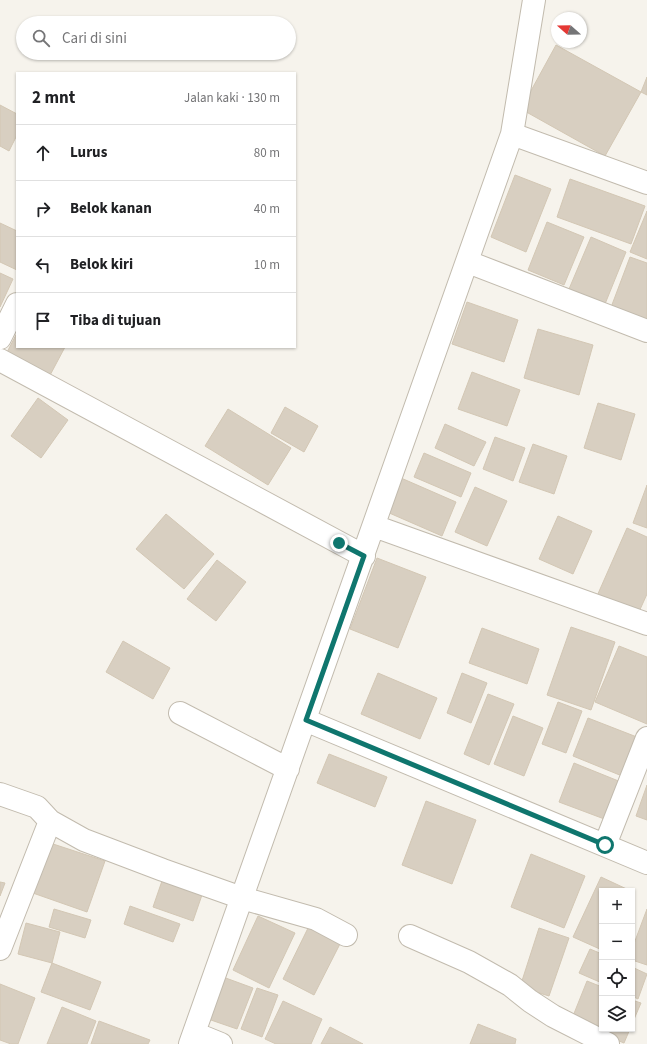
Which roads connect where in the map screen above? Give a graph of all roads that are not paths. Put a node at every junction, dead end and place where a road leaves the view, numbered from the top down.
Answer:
1 (534, 0) edge
2 (512, 134) junction
3 (647, 183) edge
4 (468, 262) junction
5 (16, 306) edge
6 (647, 331) edge
7 (0, 338) edge
8 (0, 360) edge
9 (374, 526) junction
10 (364, 556) junction
11 (647, 624) edge
12 (180, 713) dead end
13 (306, 720) junction
14 (647, 738) edge
15 (288, 768) junction
16 (0, 794) edge
17 (50, 821) junction
18 (605, 845) junction
19 (647, 863) edge
20 (242, 898) junction
21 (346, 935) dead end
22 (410, 936) dead end
23 (0, 949) edge
24 (192, 1038) edge
25 (221, 1044) edge
26 (608, 1044) edge

1 - 2 street
2 - 3 street
2 - 4 street
4 - 6 street
4 - 9 street
5 - 7 street
8 - 10 street
9 - 10 street
9 - 11 street
10 - 13 street
12 - 15 street
13 - 15 street
13 - 18 street
14 - 18 street
15 - 20 street
16 - 17 street
17 - 20 street
17 - 23 street
18 - 19 street
20 - 21 street
20 - 24 street
22 - 26 street
24 - 25 street

